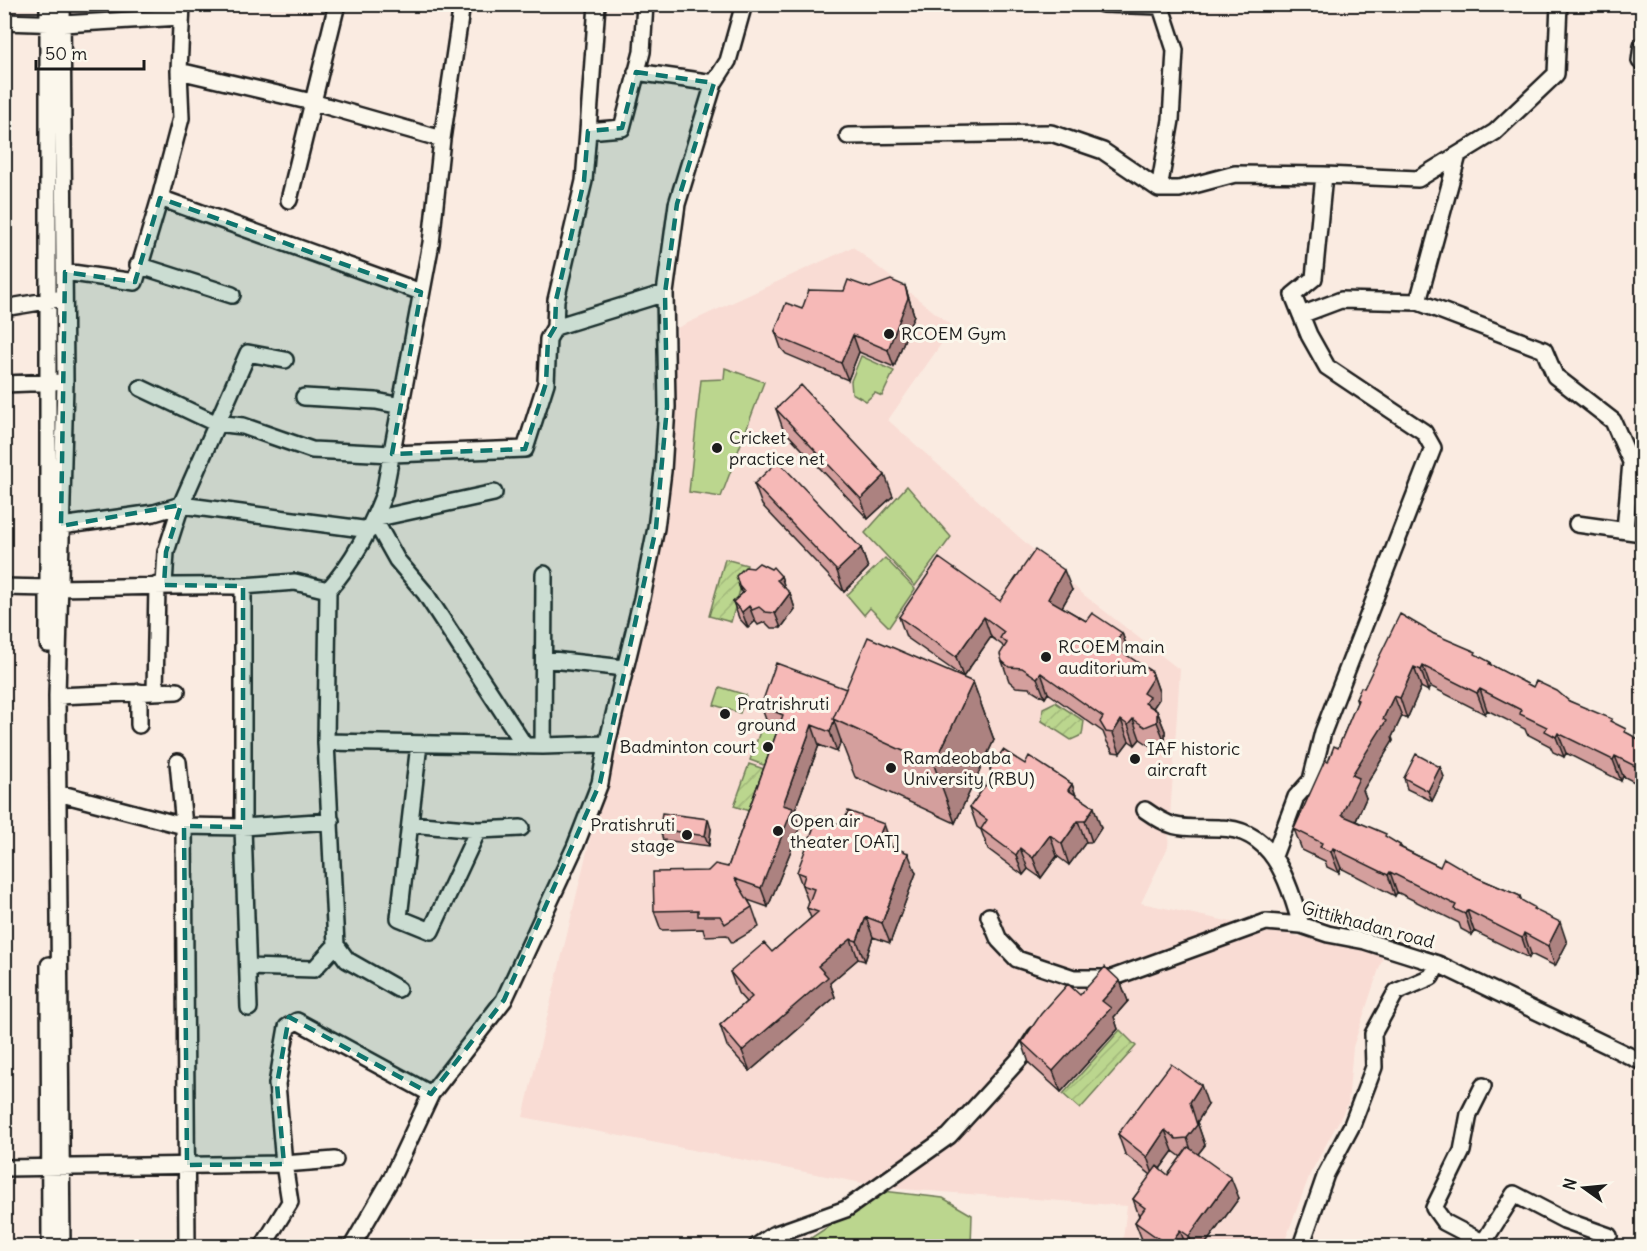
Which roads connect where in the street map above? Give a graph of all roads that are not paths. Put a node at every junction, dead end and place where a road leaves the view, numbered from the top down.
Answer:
1 (48, 4) edge
2 (62, 4) edge
3 (337, 4) edge
4 (462, 4) edge
5 (597, 4) edge
6 (645, 4) edge
7 (744, 4) edge
8 (1102, 4) edge
9 (1559, 4) edge
10 (1160, 5) edge
11 (182, 11) edge
12 (4, 22) edge
13 (55, 24) junction
14 (1642, 46) edge
15 (1640, 62) dead end
16 (179, 71) junction
17 (636, 72) junction
18 (714, 83) junction
19 (312, 102) junction
20 (588, 131) junction
21 (848, 136) dead end
22 (442, 139) junction
23 (1458, 155) junction
24 (1324, 175) junction
25 (1159, 189) junction
26 (160, 198) junction
27 (289, 201) dead end
28 (138, 265) junction
29 (64, 272) junction
30 (422, 292) junction
31 (665, 293) junction
32 (232, 294) dead end
33 (65, 298) junction
34 (49, 300) junction
35 (1418, 302) junction
36 (4, 308) edge
37 (1301, 315) junction
38 (555, 327) junction
39 (285, 360) dead end
40 (48, 382) junction
41 (65, 382) junction
42 (4, 384) edge
43 (141, 388) dead end
44 (304, 397) dead end
45 (401, 406) junction
46 (229, 424) junction
47 (392, 454) junction
48 (494, 493) dead end
49 (181, 505) junction
50 (372, 524) junction
51 (1577, 524) dead end
52 (61, 526) junction
53 (1625, 530) junction
54 (1642, 533) edge
55 (544, 573) dead end
56 (160, 585) junction
57 (243, 586) junction
58 (4, 587) edge
59 (54, 589) junction
60 (328, 590) junction
61 (544, 659) junction
62 (624, 668) junction
63 (177, 691) dead end
64 (139, 692) junction
65 (155, 692) junction
66 (57, 696) junction
67 (139, 725) dead end
68 (326, 742) junction
69 (419, 744) junction
70 (607, 744) junction
71 (525, 746) junction
72 (543, 746) junction
73 (178, 762) dead end
74 (58, 793) junction
75 (1145, 810) dead end
76 (331, 821) junction
77 (410, 824) junction
78 (184, 826) junction
79 (243, 826) junction
80 (520, 828) dead end
81 (478, 830) junction
82 (1274, 856) junction
83 (989, 916) dead end
84 (1301, 925) junction
85 (336, 945) junction
86 (1438, 964) junction
87 (248, 968) junction
88 (398, 989) dead end
89 (249, 1008) dead end
90 (1042, 1026) edge
91 (1642, 1062) edge
92 (1483, 1086) dead end
93 (431, 1094) junction
94 (335, 1160) dead end
95 (284, 1164) junction
96 (188, 1165) junction
97 (55, 1167) junction
98 (4, 1168) edge
99 (1609, 1236) dead end
100 (1486, 1245) edge
101 (50, 1246) edge
102 (62, 1246) edge
103 (187, 1246) edge
104 (262, 1246) edge
105 (352, 1246) edge
106 (757, 1246) edge
107 (1301, 1246) edge

1 - 13 street
2 - 13 street
3 - 19 street
4 - 22 street
5 - 20 street
6 - 17 street
7 - 18 street
8 - 10 street
9 - 23 street
10 - 25 street
11 - 13 street
11 - 16 street
12 - 13 street
13 - 29 street
13 - 34 street
14 - 15 street
16 - 19 street
16 - 26 street
17 - 18 street
17 - 20 street
18 - 31 street
19 - 22 street
19 - 27 street
20 - 38 street
21 - 25 street
22 - 30 street
23 - 24 street
23 - 35 street
24 - 25 street
24 - 37 street
26 - 28 street
26 - 30 street
28 - 29 street
28 - 32 street
29 - 33 street
30 - 45 street
31 - 38 street
31 - 62 street
33 - 34 street
33 - 41 street
34 - 36 street
34 - 40 street
35 - 37 street
35 - 53 street
37 - 82 street
38 - 47 street
39 - 46 street
40 - 41 street
40 - 42 street
40 - 59 street
41 - 52 street
43 - 46 street
44 - 45 street
45 - 47 street
46 - 47 street
46 - 49 street
47 - 50 street
48 - 50 street
49 - 50 street
49 - 52 street
49 - 56 street
50 - 60 street
50 - 71 street
51 - 53 street
52 - 59 street
53 - 54 street
55 - 61 street
56 - 57 street
56 - 59 street
56 - 65 street
57 - 60 street
57 - 79 street
58 - 59 street
59 - 66 street
59 - 97 street
60 - 68 street
61 - 62 street
61 - 72 street
62 - 70 street
63 - 65 street
64 - 65 street
64 - 66 street
64 - 67 street
66 - 74 street
68 - 69 street
68 - 76 street
69 - 71 street
69 - 77 street
70 - 72 street
70 - 93 street
71 - 72 street
73 - 78 street
74 - 78 street
74 - 97 street
75 - 82 street
76 - 79 street
76 - 85 street
77 - 81 street
77 - 81 street
78 - 79 street
78 - 96 street
79 - 87 street
80 - 81 street
82 - 84 street
83 - 84 street, Gittikhadan road
84 - 86 street, Gittikhadan road
85 - 87 street
85 - 88 street
86 - 91 street, Gittikhadan road
86 - 107 street
87 - 89 street
90 - 106 street
92 - 100 street
93 - 95 street
93 - 105 street
94 - 95 street
95 - 96 street
95 - 104 street
96 - 97 street
96 - 103 street
97 - 98 street
97 - 101 street
97 - 102 street
99 - 100 street

